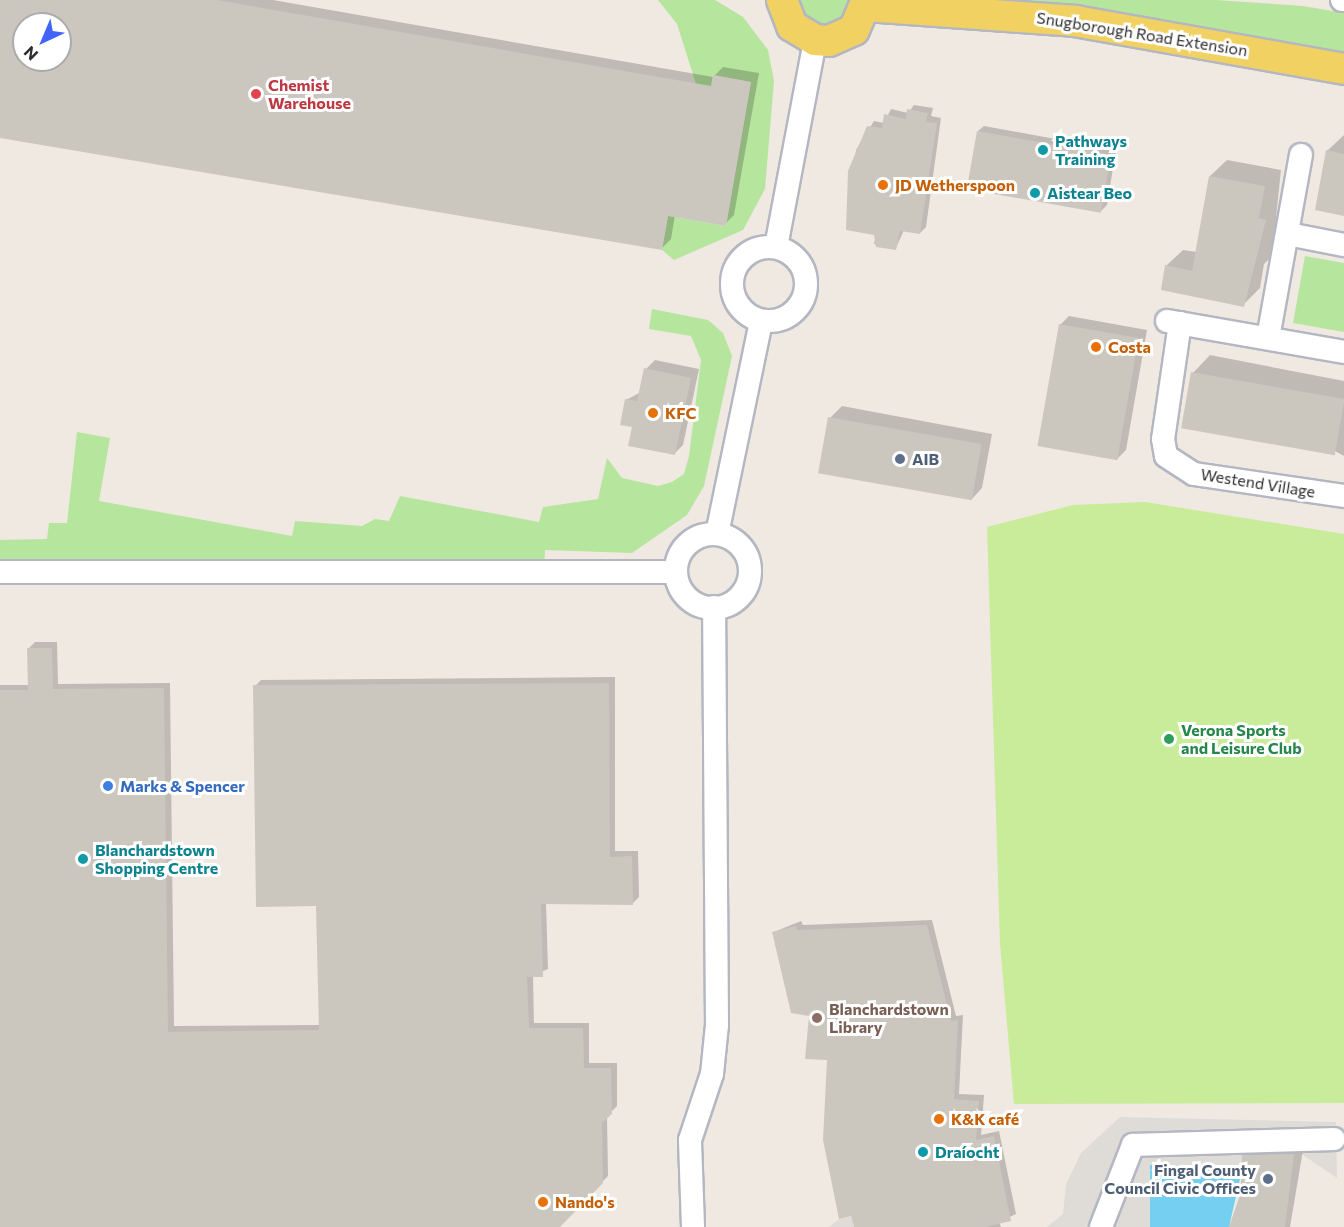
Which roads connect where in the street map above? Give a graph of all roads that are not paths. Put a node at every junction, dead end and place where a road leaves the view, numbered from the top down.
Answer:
1 (782, 0) edge
2 (867, 3) edge
3 (815, 40) junction
4 (1344, 69) edge
5 (1301, 155) dead end
6 (1288, 234) junction
7 (1344, 244) edge
8 (776, 247) junction
9 (761, 321) junction
10 (1268, 338) junction
11 (1344, 352) edge
12 (1344, 496) edge
13 (717, 534) junction
14 (0, 572) edge
15 (676, 572) junction
16 (714, 608) junction
17 (1334, 1138) dead end
18 (693, 1227) edge
19 (1101, 1227) edge

1 - 3 main road
2 - 3 main road
2 - 4 main road, Snugborough Road Extension
3 - 8 street
5 - 6 street
6 - 7 street
6 - 10 street
8 - 9 street
8 - 9 street
9 - 13 street
10 - 11 street, Westend Village
10 - 12 street, Westend Village
13 - 15 street
13 - 16 street
14 - 15 street
15 - 16 street
16 - 18 street
17 - 19 street

